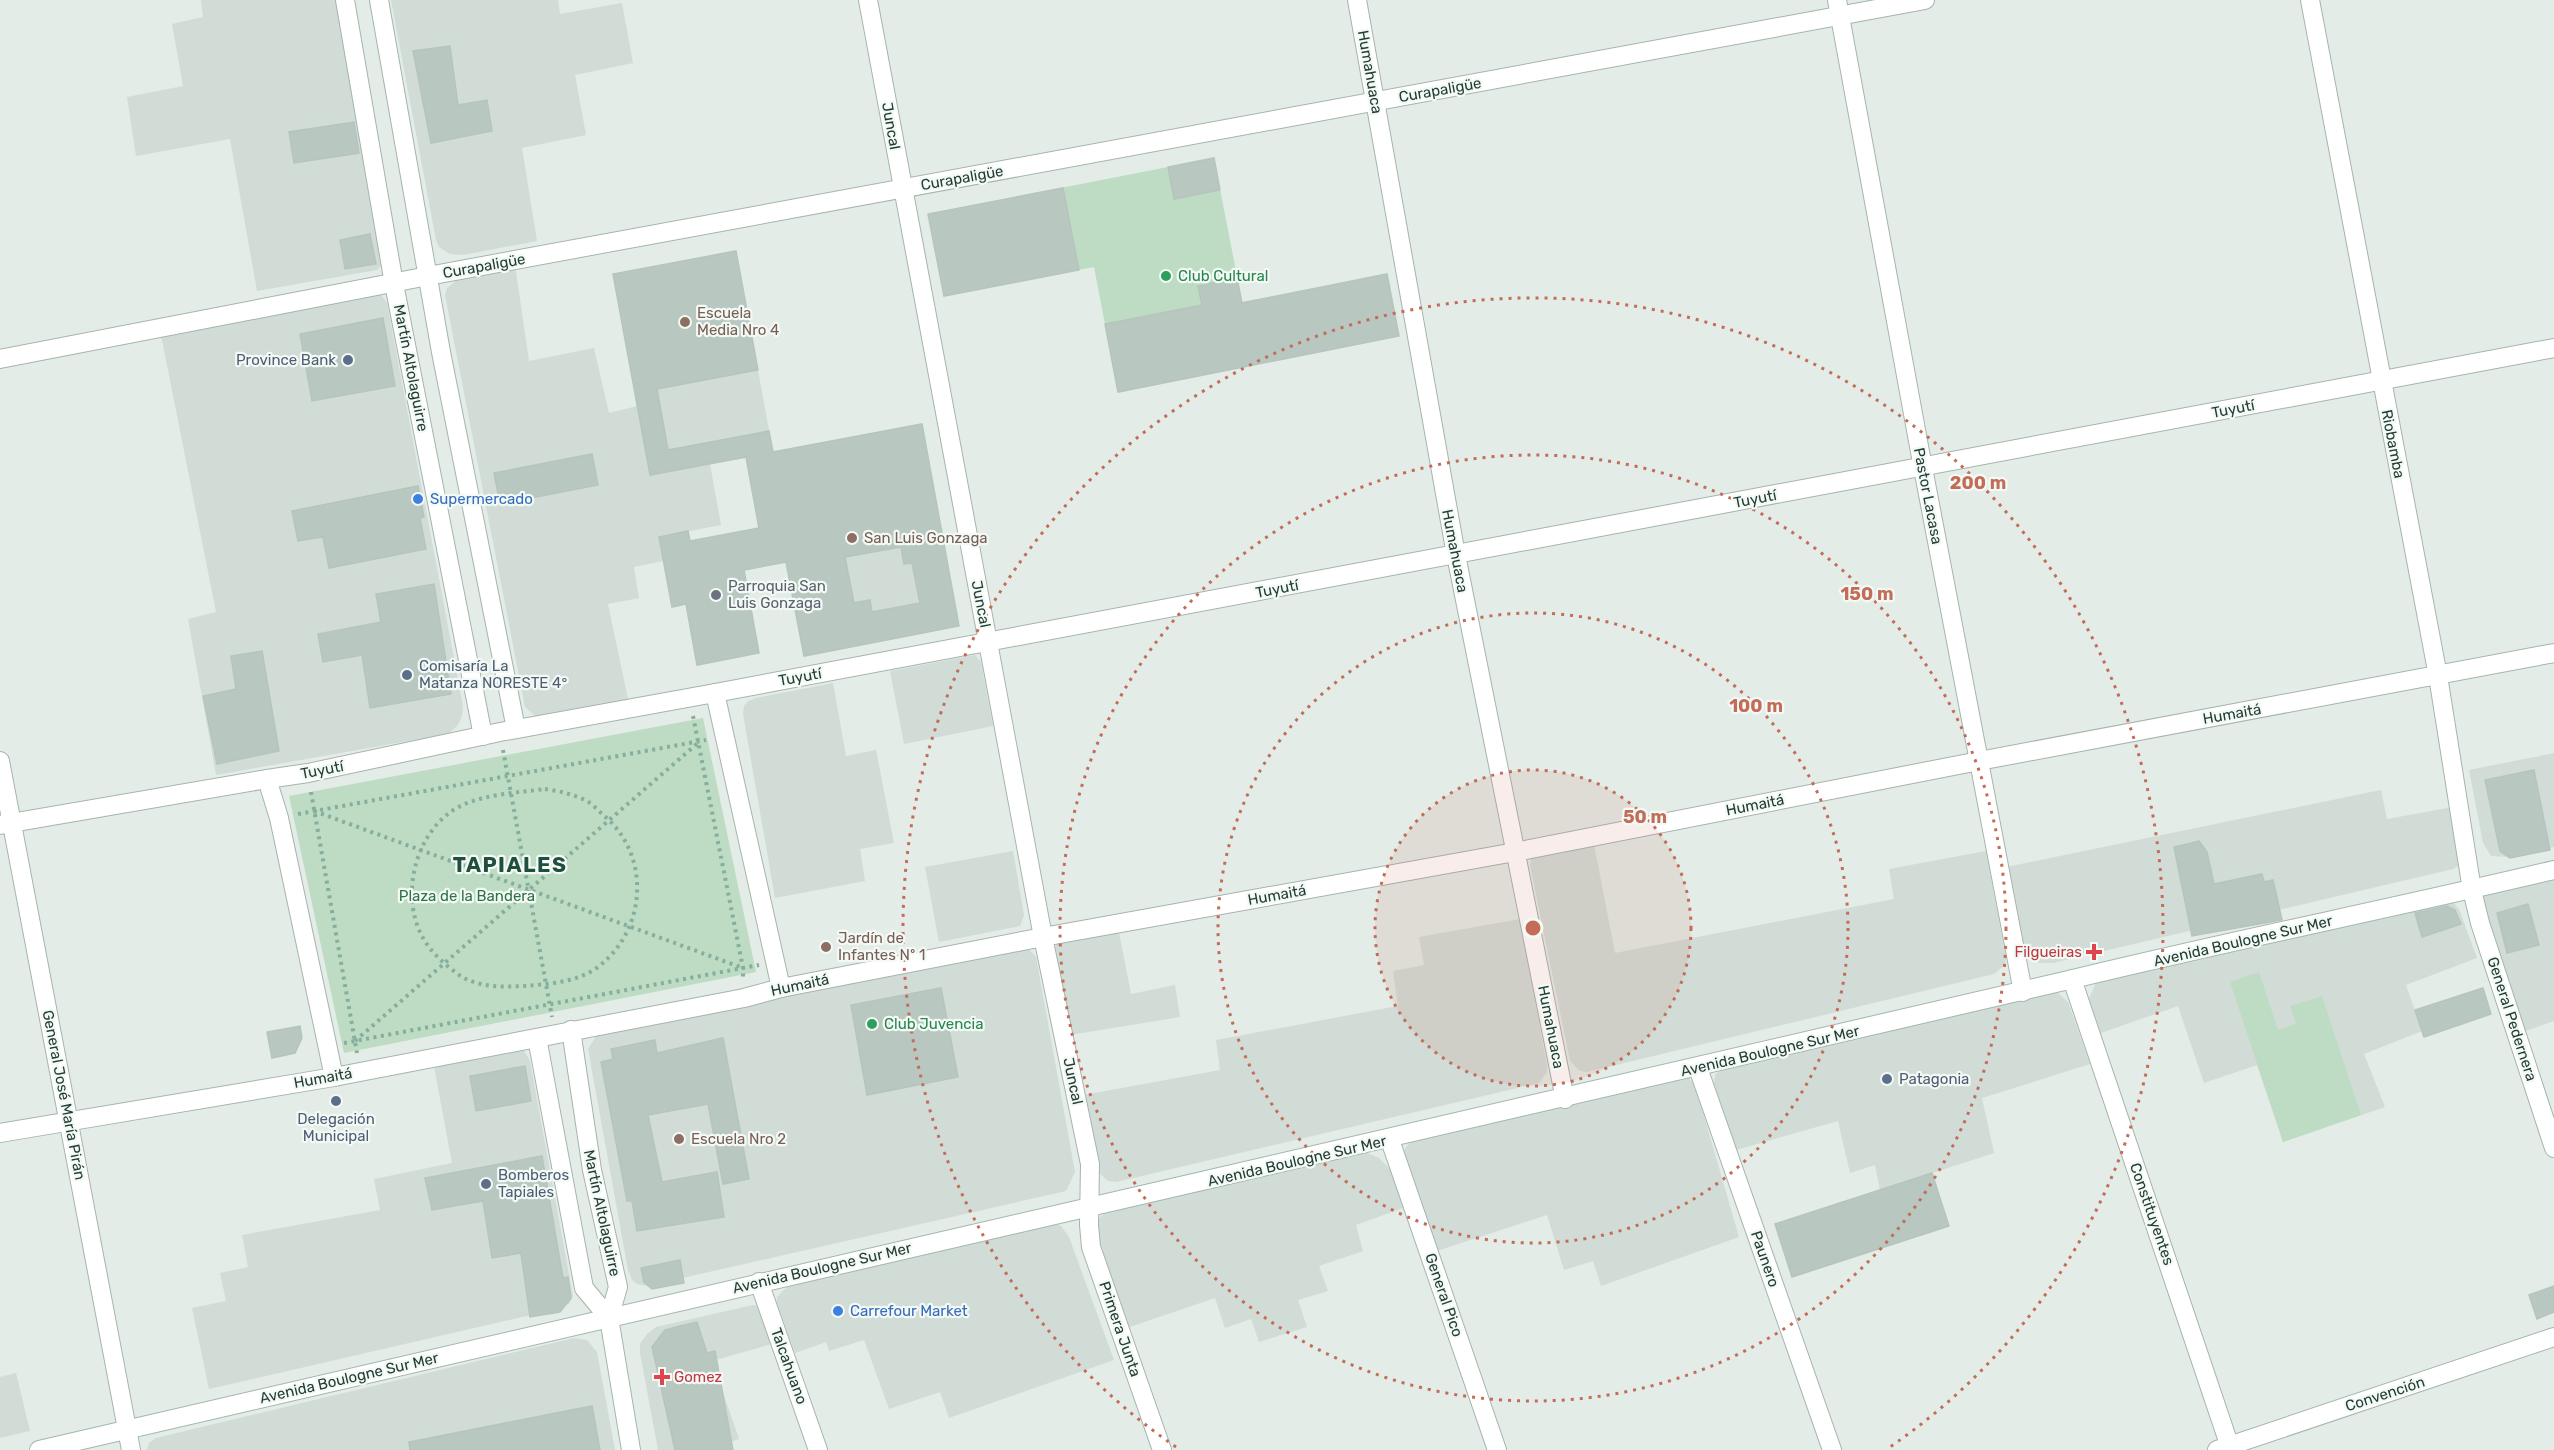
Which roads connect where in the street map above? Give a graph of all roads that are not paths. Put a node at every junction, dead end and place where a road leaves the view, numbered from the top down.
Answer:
1 (345, 0) edge
2 (379, 0) edge
3 (868, 0) edge
4 (1356, 0) edge
5 (1925, 0) edge
6 (2310, 0) edge
7 (1838, 8) edge
8 (1375, 101) junction
9 (902, 189) junction
10 (428, 276) junction
11 (394, 284) junction
12 (2554, 348) edge
13 (0, 359) edge
14 (2381, 380) junction
15 (1923, 468) junction
16 (1456, 555) junction
17 (988, 643) junction
18 (2554, 653) edge
19 (2438, 676) junction
20 (715, 693) junction
21 (500, 732) junction
22 (0, 761) edge
23 (1979, 761) junction
24 (267, 779) junction
25 (6, 824) edge
26 (1515, 852) junction
27 (2554, 870) edge
28 (2472, 890) junction
29 (1043, 937) junction
30 (2072, 979) junction
31 (781, 988) junction
32 (2023, 992) junction
33 (563, 1032) junction
34 (537, 1038) junction
35 (1698, 1068) junction
36 (334, 1077) junction
37 (1565, 1099) junction
38 (69, 1120) junction
39 (0, 1133) edge
40 (1390, 1140) junction
41 (2554, 1148) edge
42 (592, 1170) junction
43 (563, 1173) junction
44 (1091, 1207) junction
45 (759, 1282) junction
46 (609, 1318) junction
47 (2554, 1337) edge
48 (127, 1429) junction
49 (2226, 1449) edge
50 (39, 1450) edge
51 (131, 1450) edge
52 (631, 1450) edge
53 (818, 1450) edge
54 (1162, 1450) edge
55 (1497, 1450) edge
56 (1832, 1450) edge

1 - 11 street, Martín Altolaguirre
2 - 10 street
3 - 9 street, Juncal
4 - 8 street, Humahuaca
5 - 7 street, Curapaligüe
6 - 14 street, Riobamba
7 - 8 street, Curapaligüe
7 - 15 street, Pastor Lacasa
8 - 9 street, Curapaligüe
8 - 16 street, Humahuaca
9 - 10 street, Curapaligüe
9 - 17 street, Juncal
10 - 11 street, Curapaligüe
10 - 21 street
11 - 13 street, Curapaligüe
11 - 21 street, Martín Altolaguirre
12 - 14 street, Tuyutí
14 - 15 street, Tuyutí
14 - 19 street, Riobamba
15 - 16 street, Tuyutí
15 - 23 street, Pastor Lacasa
16 - 17 street, Tuyutí
16 - 26 street, Humahuaca
17 - 20 street, Tuyutí
17 - 29 street, Juncal
18 - 19 street, Humaitá
19 - 23 street, Humaitá
19 - 28 street, Riobamba
20 - 21 street, Tuyutí
20 - 31 street
21 - 24 street, Tuyutí
22 - 25 street, General José María Pirán
23 - 26 street, Humaitá
23 - 32 street, Pastor Lacasa
24 - 25 street, Tuyutí
24 - 36 street
25 - 38 street, General José María Pirán
26 - 29 street, Humaitá
26 - 37 street, Humahuaca
27 - 28 street, Avenida Boulogne Sur Mer
28 - 30 street, Avenida Boulogne Sur Mer
28 - 41 street, General Pedernera
29 - 31 street, Humaitá
29 - 44 street, Juncal
30 - 32 street, Avenida Boulogne Sur Mer
30 - 49 street, Constituyentes
31 - 33 street, Humaitá
32 - 35 street, Avenida Boulogne Sur Mer
33 - 34 street, Humaitá
33 - 42 street, Martín Altolaguirre
34 - 36 street, Humaitá
34 - 43 street, Martín Altolaguirre
35 - 37 street, Avenida Boulogne Sur Mer
35 - 56 street, Paunero
36 - 38 street, Humaitá
37 - 40 street, Avenida Boulogne Sur Mer
38 - 39 street, Humaitá
38 - 48 street, General José María Pirán
40 - 44 street, Avenida Boulogne Sur Mer
40 - 55 street, General Pico
42 - 43 street
42 - 46 street, Martín Altolaguirre
43 - 46 street, Martín Altolaguirre
44 - 45 street, Avenida Boulogne Sur Mer
44 - 54 street, Primera Junta
45 - 46 street, Avenida Boulogne Sur Mer
45 - 53 street, Talcahuano
46 - 48 street, Avenida Boulogne Sur Mer
46 - 52 street
47 - 49 street, Convención
48 - 50 street, Avenida Boulogne Sur Mer
48 - 51 street, General José María Pirán

